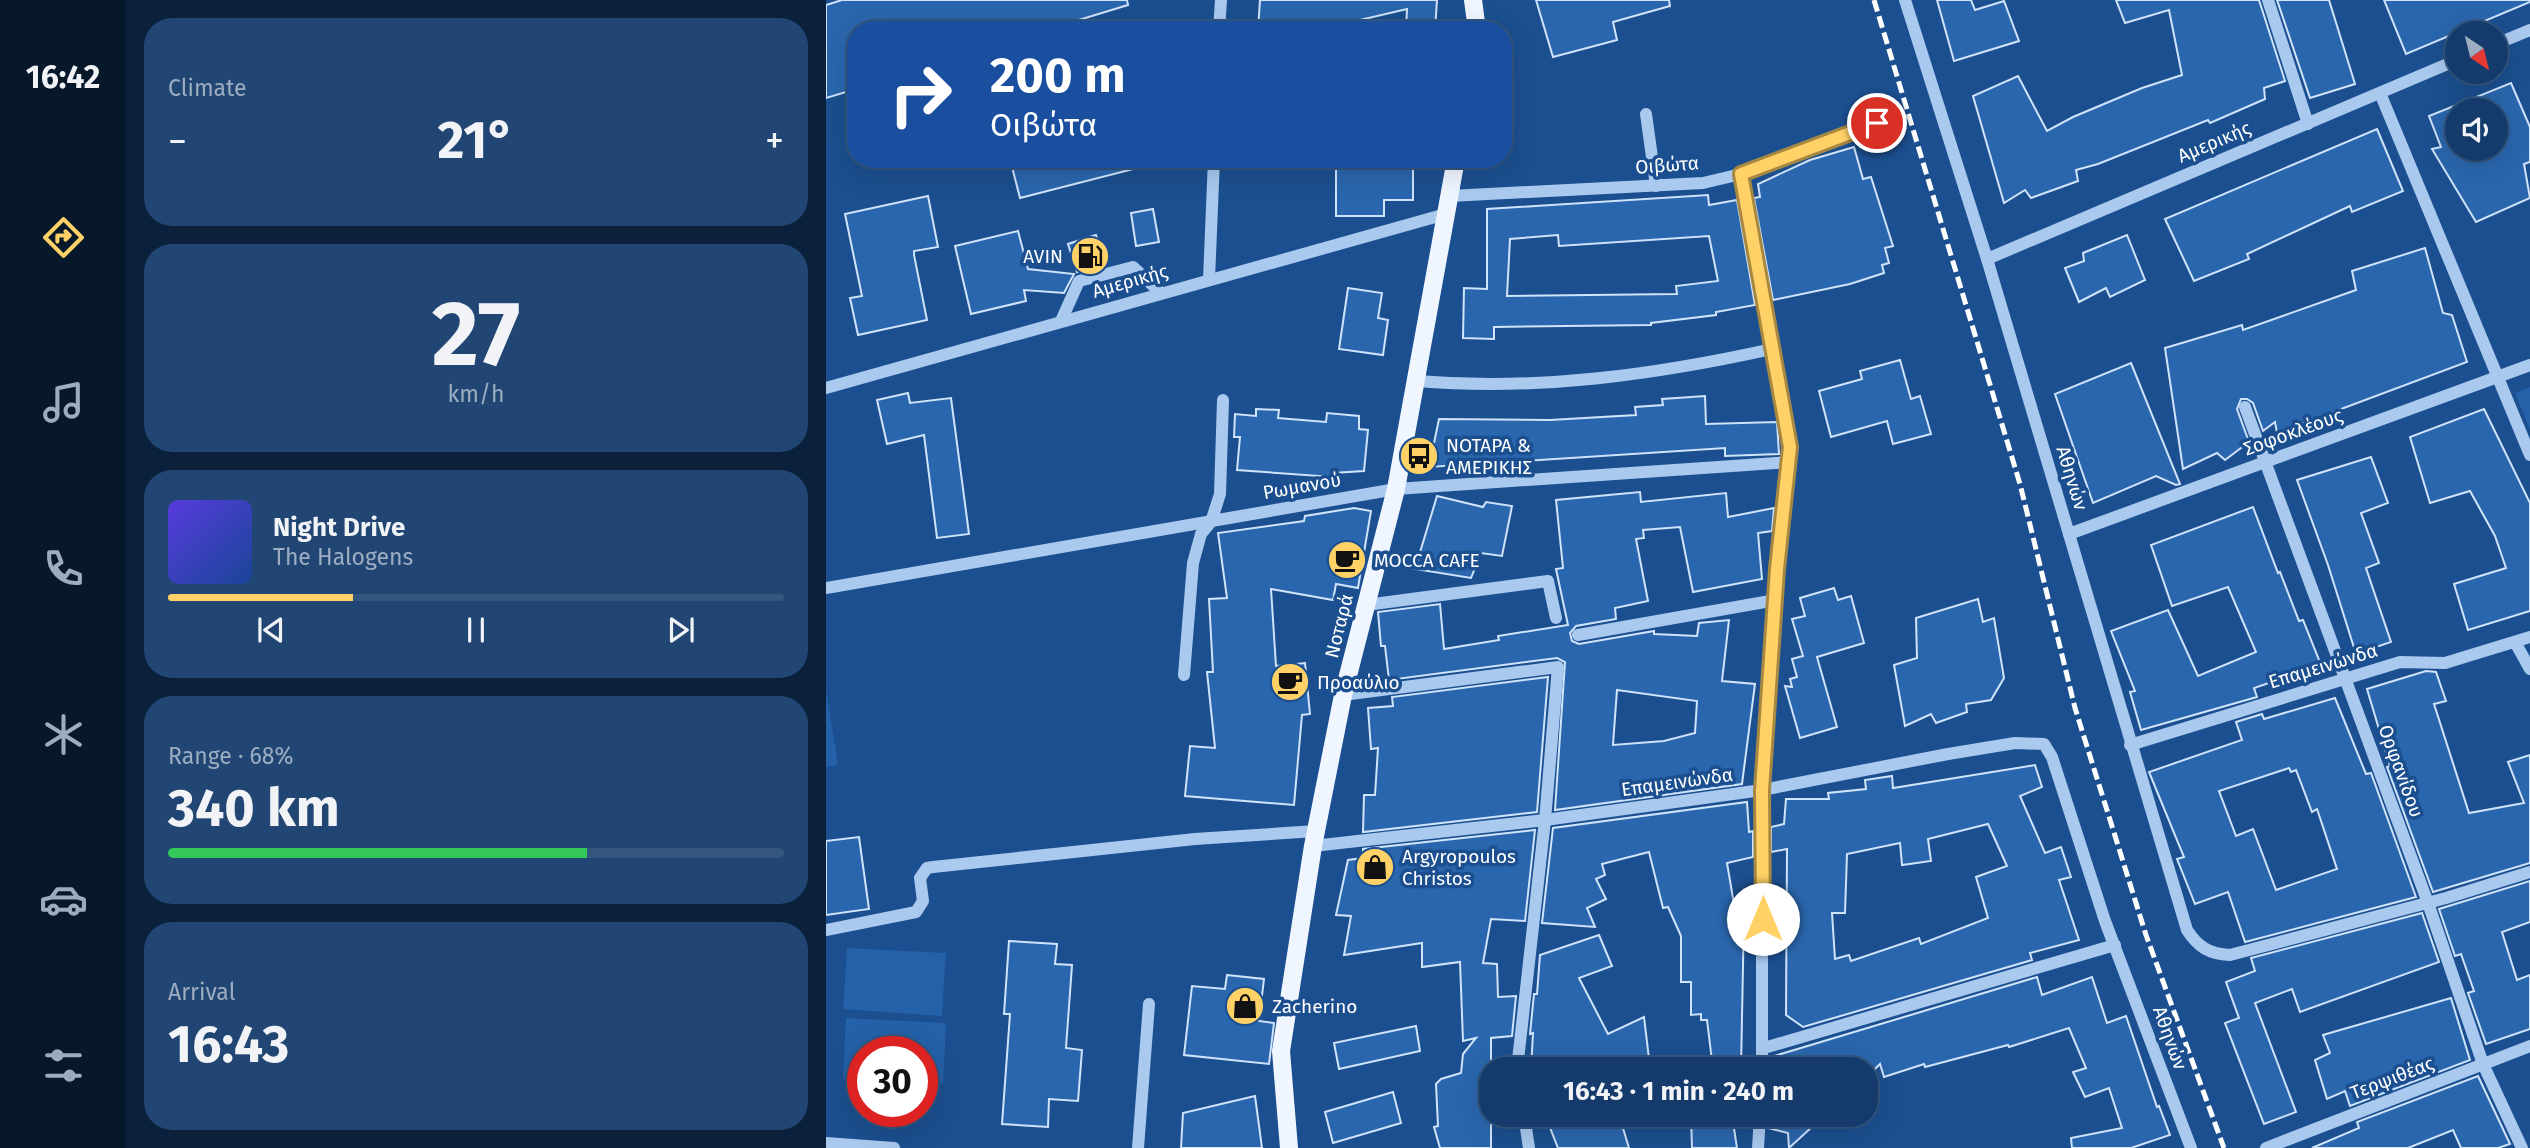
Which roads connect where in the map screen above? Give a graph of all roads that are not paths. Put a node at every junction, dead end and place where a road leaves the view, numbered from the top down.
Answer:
1 (1221, 0) edge
2 (1473, 0) edge
3 (1905, 0) edge
4 (2268, 0) edge
5 (1220, 21) edge
6 (1476, 21) edge
7 (2530, 30) edge
8 (2508, 39) edge
9 (2445, 66) edge
10 (2380, 93) junction
11 (1646, 114) dead end
12 (1877, 123) dead end
13 (2308, 124) junction
14 (1214, 168) edge
15 (1454, 168) edge
16 (1741, 174) junction
17 (1656, 186) junction
18 (1449, 196) junction
19 (1446, 215) junction
20 (1987, 259) junction
21 (1209, 279) junction
22 (1160, 292) junction
23 (1061, 321) junction
24 (1772, 349) junction
25 (2530, 365) edge
26 (2496, 377) junction
27 (1417, 381) junction
28 (826, 388) edge
29 (1223, 400) dead end
30 (2245, 407) dead end
31 (2530, 456) edge
32 (1790, 462) junction
33 (2265, 463) junction
34 (1396, 489) junction
35 (1211, 522) junction
36 (2069, 534) junction
37 (826, 588) edge
38 (1776, 600) junction
39 (1366, 605) junction
40 (1556, 618) dead end
41 (1578, 635) dead end
42 (2530, 636) edge
43 (2515, 642) junction
44 (2530, 669) edge
45 (1184, 675) dead end
46 (2347, 679) junction
47 (1343, 695) junction
48 (2043, 744) joint
49 (2130, 745) junction
50 (1762, 790) junction
51 (1545, 820) junction
52 (1315, 838) junction
53 (2530, 872) edge
54 (2428, 903) junction
55 (826, 930) edge
56 (2115, 945) junction
57 (1149, 1004) dead end
58 (2530, 1046) edge
59 (1764, 1048) junction
60 (1518, 1057) edge
61 (1763, 1057) edge
62 (2483, 1064) junction
63 (1526, 1127) edge
64 (1759, 1127) edge
65 (826, 1143) edge
66 (2267, 1146) edge
67 (894, 1148) edge
68 (1138, 1148) edge
69 (1289, 1148) edge
70 (1529, 1148) edge
71 (1758, 1148) edge
72 (2192, 1148) edge
73 (2522, 1148) edge

1 - 5 street
2 - 6 main road
3 - 20 street, Αθηνών
4 - 13 street
7 - 8 street
9 - 10 street, Αμερικής
10 - 13 street, Αμερικής
10 - 26 street
11 - 17 street
12 - 16 street, Οιβώτα
13 - 20 street, Αμερικής
14 - 21 street
15 - 18 main road, Νοταρά
16 - 17 street, Οιβώτα
16 - 24 street
17 - 18 street, Οιβώτα
18 - 19 main road, Νοταρά
19 - 21 street, Αμερικής
19 - 27 main road, Νοταρά
20 - 36 street, Αθηνών
21 - 22 street, Αμερικής
22 - 23 street, Αμερικής
22 - 23 street
23 - 28 street, Αμερικής
24 - 27 street
24 - 32 street
25 - 26 street, Σοφοκλέους
26 - 31 street
26 - 33 street, Σοφοκλέους
27 - 34 main road, Νοταρά
29 - 35 street
30 - 33 street, Ορφανίδου
32 - 34 street, Ρωμανού
32 - 38 street
33 - 36 street, Σοφοκλέους
33 - 46 street, Ορφανίδου
34 - 35 street, Ρωμανού
34 - 39 main road, Νοταρά
35 - 37 street, Ρωμανού
35 - 45 street
36 - 49 street, Αθηνών
38 - 41 street
38 - 50 street
39 - 40 street
39 - 47 main road, Νοταρά
42 - 43 street, Επαμεινώνδα
43 - 44 street
43 - 46 street, Επαμεινώνδα
46 - 49 street, Επαμεινώνδα
46 - 54 street, Ορφανίδου
47 - 51 street
47 - 52 main road, Νοταρά
48 - 50 street, Επαμεινώνδα
48 - 56 street, Αθηνών
49 - 54 street, Αθηνών
50 - 51 street, Επαμεινώνδα
50 - 59 street
51 - 52 street, Επαμεινώνδα
51 - 60 street
52 - 55 street, Επαμεινώνδα
52 - 69 main road, Νοταρά
53 - 54 street
54 - 62 street, Ορφανίδου
56 - 59 street
56 - 72 street, Αθηνών
57 - 68 street
58 - 62 street, Τερψιθέας
59 - 61 street
62 - 66 street, Τερψιθέας
62 - 73 street, Ορφανίδου
63 - 70 street
64 - 71 street
65 - 67 street

